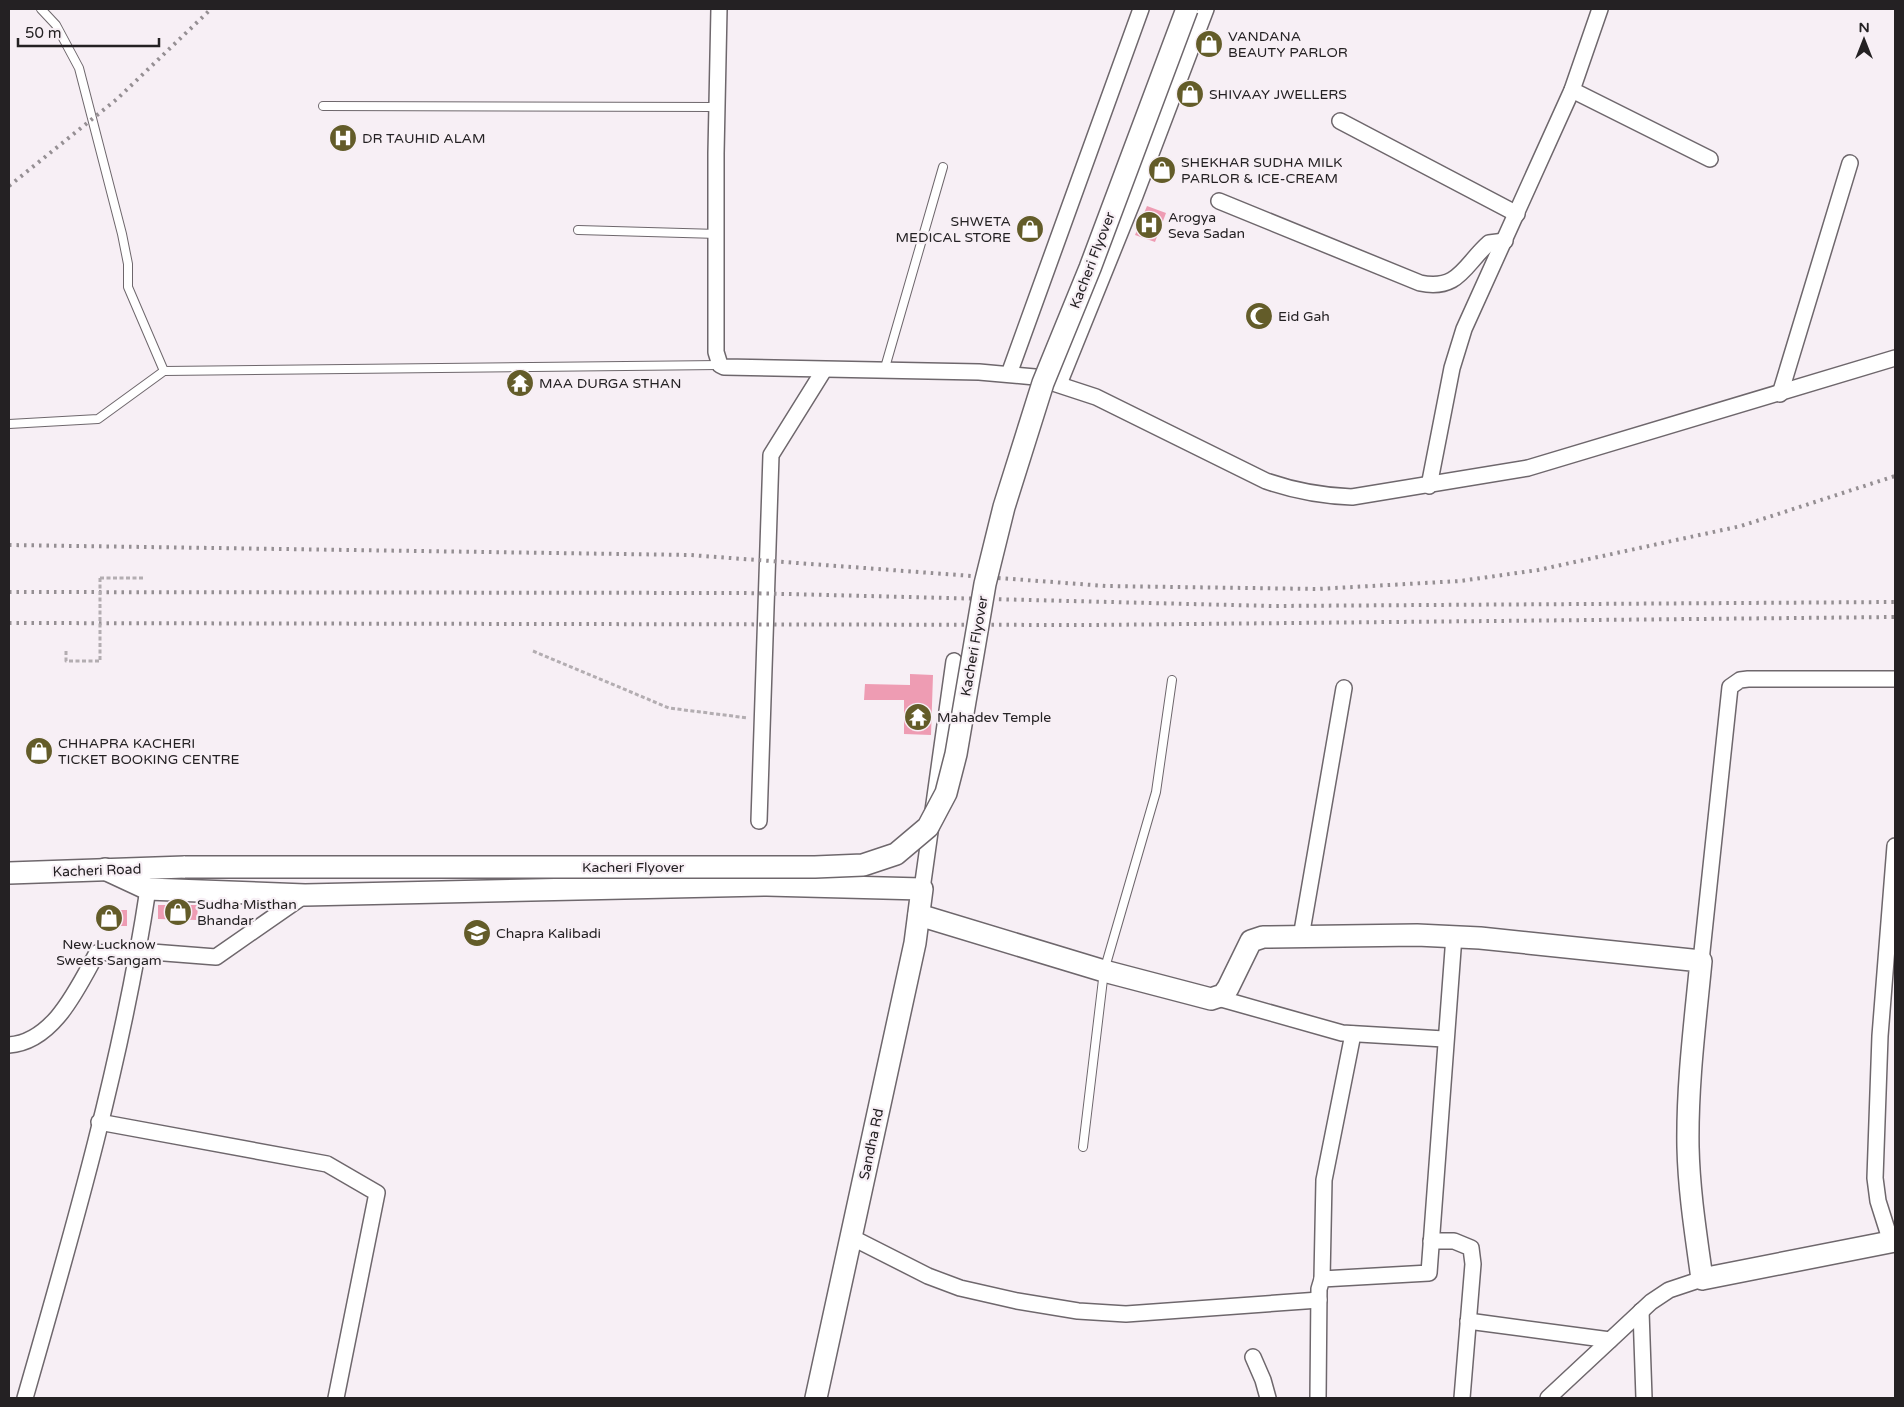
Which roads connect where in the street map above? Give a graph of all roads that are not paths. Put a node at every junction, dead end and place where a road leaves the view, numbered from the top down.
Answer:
1 (41, 9) edge
2 (719, 9) edge
3 (1141, 9) edge
4 (1187, 9) edge
5 (1206, 9) edge
6 (1600, 9) edge
7 (1572, 90) junction
8 (323, 106) dead end
9 (717, 108) junction
10 (1340, 121) dead end
11 (1710, 159) dead end
12 (1850, 163) dead end
13 (943, 167) dead end
14 (1219, 201) dead end
15 (1517, 214) junction
16 (578, 230) dead end
17 (718, 234) junction
18 (1505, 241) junction
19 (1895, 358) edge
20 (720, 364) junction
21 (164, 370) junction
22 (824, 370) junction
23 (884, 371) junction
24 (1009, 374) junction
25 (1059, 384) junction
26 (1780, 394) junction
27 (9, 424) edge
28 (1429, 486) junction
29 (954, 661) dead end
30 (1895, 679) edge
31 (1172, 680) dead end
32 (1344, 688) dead end
33 (759, 821) dead end
34 (1895, 846) edge
35 (185, 867) joint
36 (105, 869) junction
37 (9, 873) edge
38 (922, 888) junction
39 (148, 889) junction
40 (305, 894) junction
41 (919, 915) junction
42 (1454, 936) junction
43 (1301, 937) junction
44 (139, 951) junction
45 (1701, 961) junction
46 (1104, 971) junction
47 (1218, 998) junction
48 (1354, 1034) junction
49 (1444, 1039) junction
50 (9, 1045) edge
51 (100, 1122) junction
52 (1083, 1147) dead end
53 (851, 1237) junction
54 (1431, 1241) junction
55 (1893, 1242) edge
56 (1322, 1279) junction
57 (1702, 1279) junction
58 (1319, 1300) junction
59 (1641, 1311) junction
60 (1468, 1321) junction
61 (1610, 1340) junction
62 (1254, 1357) dead end
63 (25, 1398) edge
64 (336, 1398) edge
65 (816, 1398) edge
66 (1268, 1398) edge
67 (1318, 1398) edge
68 (1462, 1398) edge
69 (1548, 1398) edge
70 (1644, 1398) edge

1 - 21 lane
2 - 9 street
3 - 24 street
4 - 35 street, Kacheri Flyover, bridge
5 - 25 street
6 - 7 street
7 - 11 street
7 - 15 street
8 - 9 lane
9 - 17 street
10 - 15 street
12 - 26 street
13 - 23 lane
14 - 18 street
15 - 18 street
16 - 17 lane
17 - 20 street
18 - 28 street
19 - 26 street
20 - 21 lane
20 - 22 street
21 - 27 lane
22 - 23 street
22 - 33 street
23 - 24 street
24 - 25 street
25 - 28 street
26 - 28 street
29 - 38 street
30 - 45 street
31 - 46 lane
32 - 43 street
34 - 55 street
35 - 36 street, Kacheri Road
36 - 37 street, Kacheri Road
36 - 39 street
38 - 40 street
38 - 41 street, Sandha Rd
39 - 40 street
39 - 44 street
40 - 44 street
41 - 46 street
41 - 53 street, Sandha Rd
42 - 43 street
42 - 45 street
42 - 49 street
43 - 47 street
44 - 50 street
44 - 51 street
45 - 57 street
46 - 47 street
46 - 52 lane
47 - 48 street
48 - 49 street
48 - 56 street
49 - 54 street
51 - 63 street
51 - 64 street
53 - 58 street
53 - 65 street, Sandha Rd
54 - 56 street
54 - 60 street
55 - 57 street
56 - 58 street
57 - 59 street
58 - 67 street
59 - 61 street
59 - 70 street
60 - 61 street
60 - 68 street
61 - 69 street
62 - 66 street

